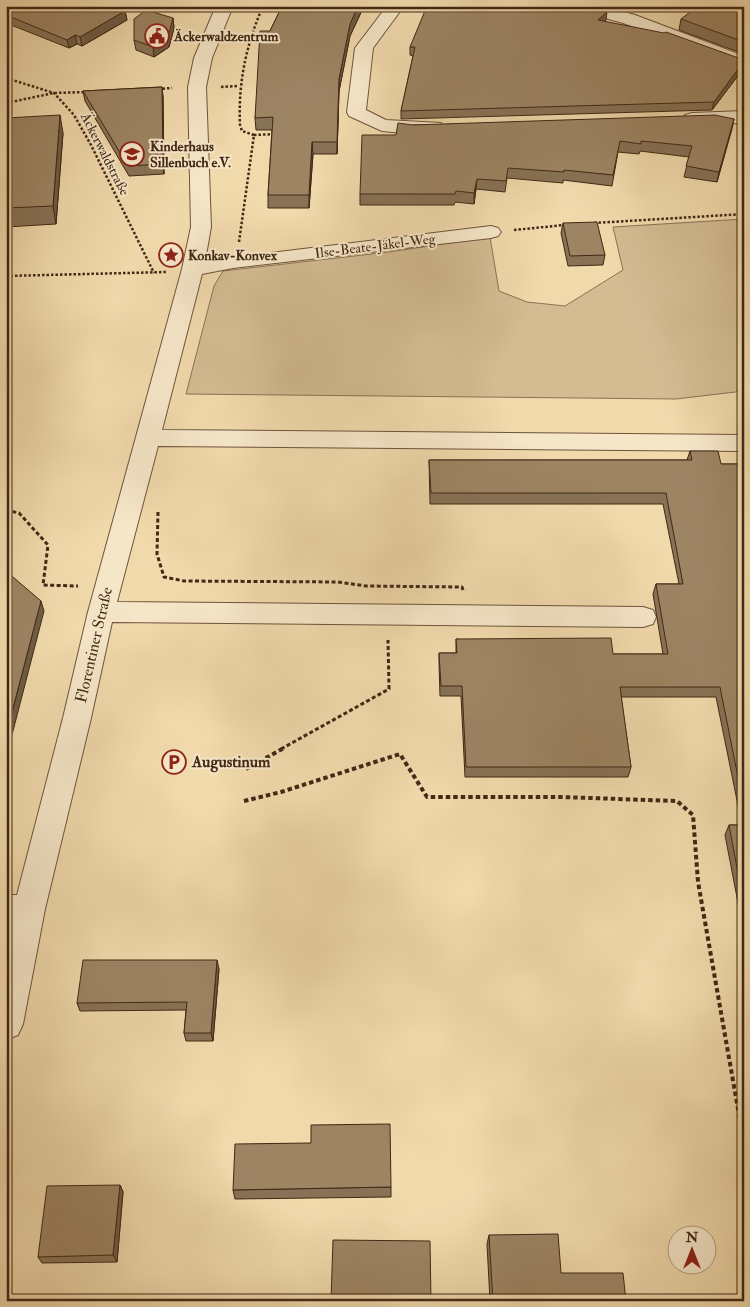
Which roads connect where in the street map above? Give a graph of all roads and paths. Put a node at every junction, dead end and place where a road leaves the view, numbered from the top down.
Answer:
1 (263, 6) edge
2 (396, 6) edge
3 (582, 6) edge
4 (220, 7) edge
5 (744, 62) edge
6 (6, 78) edge
7 (197, 87) junction
8 (152, 89) edge
9 (93, 91) edge
10 (54, 93) junction
11 (6, 103) edge
12 (744, 118) edge
13 (676, 120) edge
14 (452, 126) edge
15 (279, 134) edge
16 (254, 135) junction
17 (744, 214) edge
18 (591, 223) edge
19 (571, 225) edge
20 (491, 232) joint
21 (233, 262) junction
22 (193, 269) junction
23 (154, 273) junction
24 (6, 276) edge
25 (147, 438) junction
26 (744, 443) edge
27 (135, 479) junction
28 (6, 510) edge
29 (105, 600) junction
30 (387, 614) junction
31 (466, 615) junction
32 (643, 617) dead end
33 (246, 769) dead end
34 (244, 801) dead end
35 (18, 909) edge
36 (6, 1024) edge
37 (744, 1143) edge

1 - 16 path
2 - 14 street
3 - 5 street
4 - 7 street, Florentiner Straße
6 - 10 path
7 - 8 path
7 - 22 street, Florentiner Straße
9 - 10 path
10 - 11 path
10 - 23 path, Äckerwaldstraße
12 - 13 street
15 - 16 path
16 - 21 path
17 - 18 path
19 - 20 path
20 - 21 street, Ilse-Beate-Jäkel-Weg
21 - 22 street, Ilse-Beate-Jäkel-Weg
22 - 23 path
22 - 25 street, Florentiner Straße
23 - 24 path
25 - 26 street
25 - 27 street, Florentiner Straße
27 - 29 street, Florentiner Straße
27 - 31 path
28 - 29 path
29 - 30 street
29 - 35 street, Florentiner Straße
30 - 31 street
30 - 33 path
31 - 32 street
34 - 37 path
35 - 36 street, Florentiner Straße

